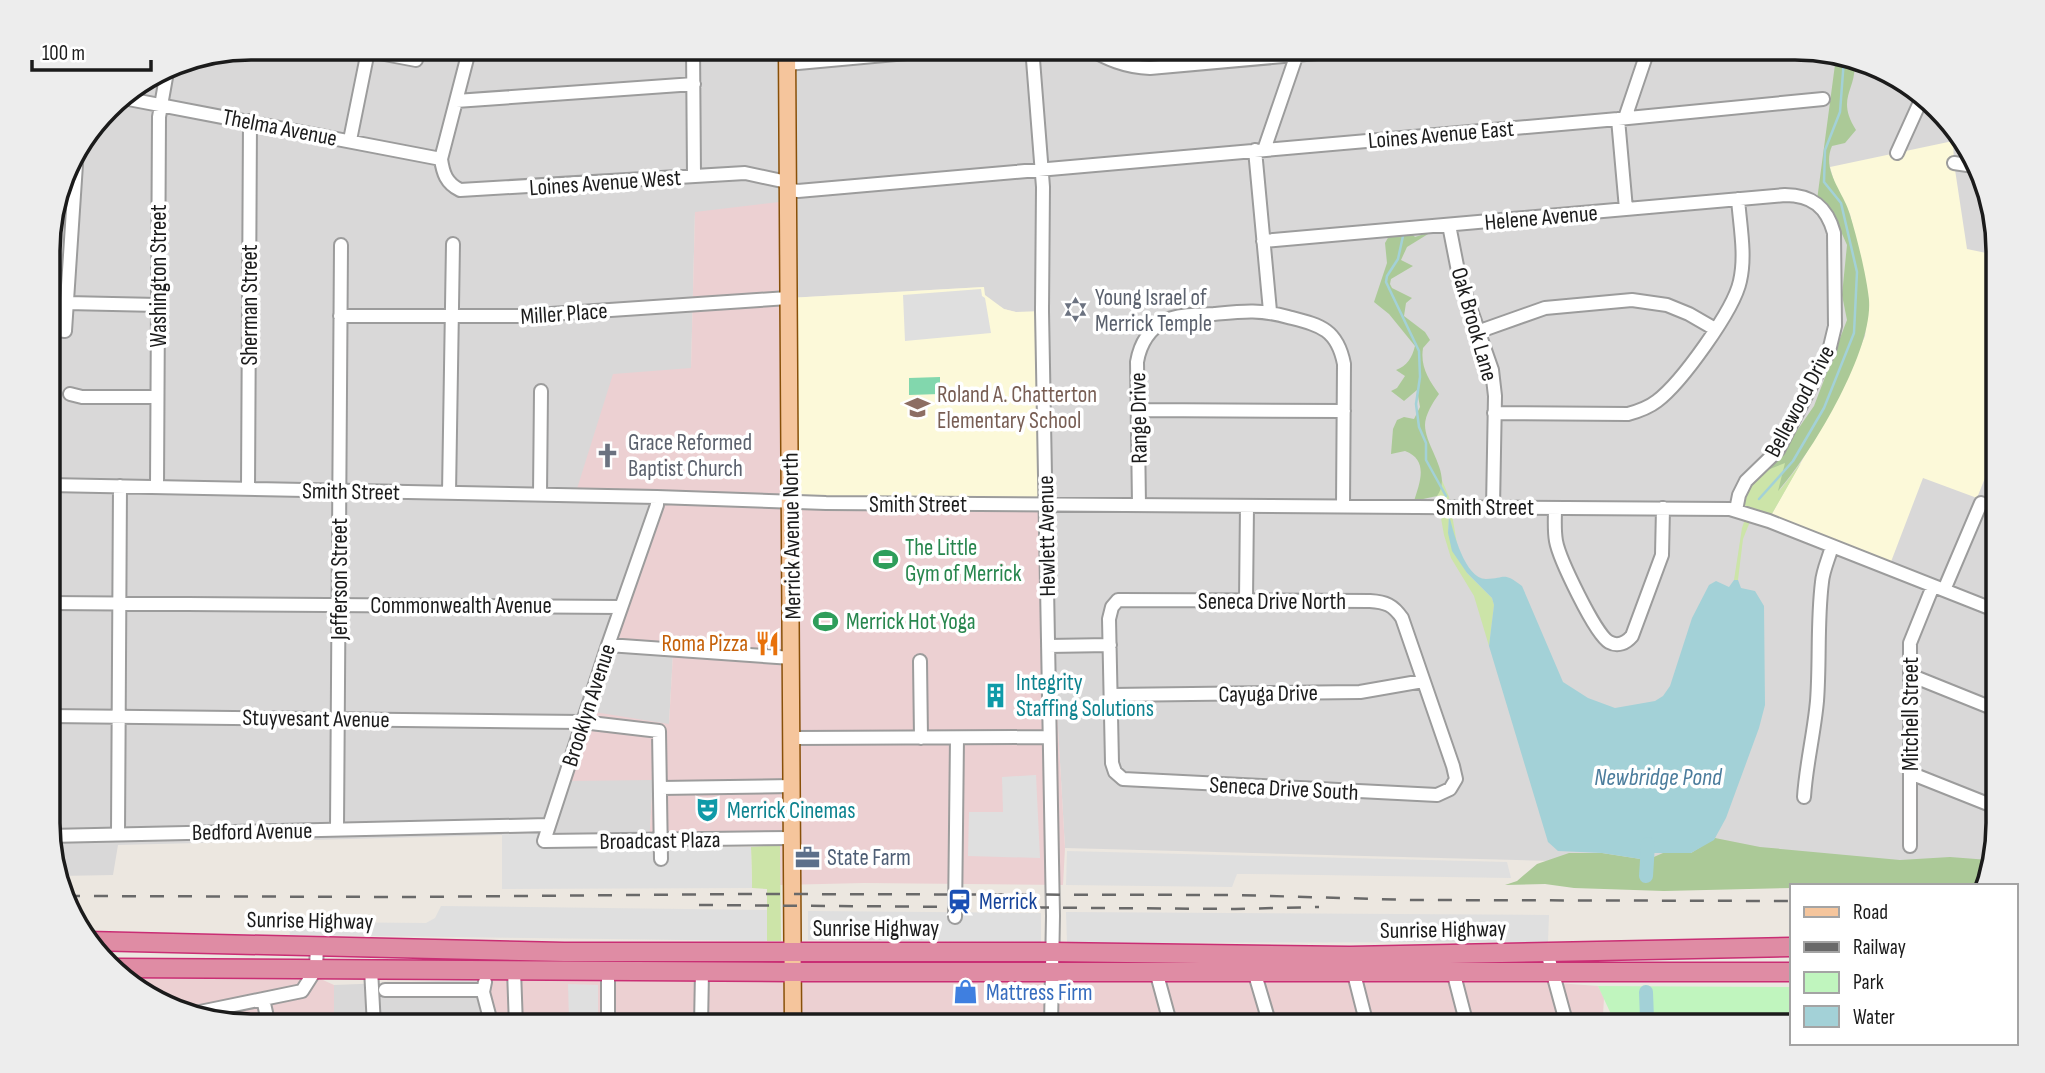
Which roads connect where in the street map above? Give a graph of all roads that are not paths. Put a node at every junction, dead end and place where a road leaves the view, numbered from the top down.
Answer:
1 (366, 59) edge
2 (411, 59) edge
3 (467, 59) edge
4 (694, 59) edge
5 (787, 59) edge
6 (1033, 59) edge
7 (1108, 59) edge
8 (1221, 59) edge
9 (1294, 59) edge
10 (1644, 59) edge
11 (416, 60) dead end
12 (166, 80) edge
13 (694, 84) junction
14 (1823, 99) dead end
15 (133, 100) edge
16 (456, 101) junction
17 (161, 105) junction
18 (1919, 105) edge
19 (1622, 118) junction
20 (250, 121) junction
21 (350, 140) junction
22 (1259, 150) junction
23 (1897, 153) dead end
24 (441, 159) junction
25 (1954, 163) dead end
26 (1965, 165) edge
27 (1042, 169) junction
28 (75, 174) edge
29 (694, 176) junction
30 (788, 186) junction
31 (1738, 199) junction
32 (1816, 202) joint
33 (1626, 209) junction
34 (1449, 225) junction
35 (1264, 242) junction
36 (453, 244) dead end
37 (341, 245) dead end
38 (788, 298) junction
39 (67, 303) junction
40 (158, 305) junction
41 (1270, 311) junction
42 (340, 316) junction
43 (450, 317) junction
44 (1716, 329) junction
45 (60, 331) edge
46 (1480, 331) junction
47 (541, 391) dead end
48 (70, 394) dead end
49 (157, 397) junction
50 (1138, 410) junction
51 (1344, 411) junction
52 (1494, 413) junction
53 (60, 485) edge
54 (120, 486) junction
55 (157, 487) junction
56 (248, 489) junction
57 (339, 490) junction
58 (449, 493) junction
59 (540, 495) junction
60 (657, 497) junction
61 (791, 502) junction
62 (1980, 503) dead end
63 (1045, 505) junction
64 (1139, 505) junction
65 (1247, 506) junction
66 (1343, 506) junction
67 (1493, 508) junction
68 (1555, 508) junction
69 (1664, 508) junction
70 (1735, 510) junction
71 (1832, 546) junction
72 (1939, 588) junction
73 (1246, 600) junction
74 (60, 603) edge
75 (120, 603) junction
76 (338, 604) junction
77 (621, 607) junction
78 (1986, 607) edge
79 (1110, 645) junction
80 (607, 646) junction
81 (1048, 646) junction
82 (792, 658) junction
83 (920, 662) dead end
84 (1910, 675) junction
85 (1423, 681) junction
86 (1111, 695) junction
87 (1986, 706) edge
88 (60, 716) edge
89 (119, 716) junction
90 (338, 718) junction
91 (582, 722) junction
92 (1049, 737) junction
93 (793, 738) junction
94 (921, 738) junction
95 (957, 738) junction
96 (1910, 773) junction
97 (793, 786) junction
98 (660, 788) junction
99 (1804, 797) dead end
100 (1986, 803) edge
101 (548, 825) junction
102 (337, 829) junction
103 (118, 834) junction
104 (61, 836) edge
105 (792, 838) junction
106 (659, 839) junction
107 (1910, 846) dead end
108 (661, 859) dead end
109 (955, 917) dead end
110 (101, 941) edge
111 (317, 945) junction
112 (1790, 947) edge
113 (792, 952) junction
114 (1053, 952) junction
115 (1547, 952) junction
116 (1351, 963) junction
117 (127, 968) edge
118 (316, 969) junction
119 (372, 969) junction
120 (491, 970) junction
121 (514, 970) junction
122 (608, 971) junction
123 (702, 971) junction
124 (1052, 971) junction
125 (1156, 971) junction
126 (1254, 971) junction
127 (1453, 971) junction
128 (1552, 971) junction
129 (792, 972) junction
130 (1790, 972) edge
131 (385, 990) dead end
132 (482, 990) junction
133 (263, 999) junction
134 (212, 1010) edge
135 (1051, 1013) edge
136 (1168, 1013) edge
137 (1266, 1013) edge
138 (1364, 1013) edge
139 (1464, 1013) edge
140 (1564, 1013) edge
141 (266, 1014) edge
142 (374, 1014) edge
143 (489, 1014) edge
144 (516, 1014) edge
145 (608, 1014) edge
146 (701, 1014) edge
147 (793, 1014) edge

1 - 21 street
2 - 11 street
3 - 16 street
4 - 13 street
5 - 30 main road, Merrick Avenue North
6 - 27 street, Hewlett Avenue
7 - 8 street
9 - 22 street
10 - 19 street
12 - 17 street, Washington Street
13 - 16 street
13 - 29 street
14 - 19 street, Loines Avenue East
15 - 17 street, Thelma Avenue
16 - 24 street
17 - 20 street, Thelma Avenue
17 - 40 street, Washington Street
18 - 23 street
19 - 22 street, Loines Avenue East
19 - 33 street
20 - 21 street, Thelma Avenue
20 - 56 street, Sherman Street
21 - 24 street, Thelma Avenue
22 - 27 street, Loines Avenue East
22 - 35 street
24 - 29 street, Loines Avenue West
25 - 26 street
27 - 30 street, Loines Avenue West
27 - 63 street, Hewlett Avenue
28 - 39 street
29 - 30 street, Loines Avenue West
30 - 38 main road, Merrick Avenue North
31 - 32 street, Helene Avenue
31 - 33 street, Helene Avenue
31 - 44 street
32 - 70 street, Bellewood Drive
33 - 34 street, Helene Avenue
34 - 35 street, Helene Avenue
34 - 46 street, Oak Brook Lane
35 - 41 street
36 - 43 street
37 - 42 street, Jefferson Street
38 - 43 street, Miller Place
38 - 61 main road, Merrick Avenue North
39 - 40 street
39 - 45 street
40 - 49 street, Washington Street
41 - 50 street, Range Drive
41 - 51 street
42 - 43 street, Miller Place
42 - 57 street, Jefferson Street
43 - 58 street
44 - 46 street
44 - 52 street
46 - 52 street, Oak Brook Lane
47 - 59 street
48 - 49 street
49 - 55 street, Washington Street
50 - 51 street
50 - 64 street, Range Drive
51 - 66 street
52 - 67 street, Oak Brook Lane
53 - 54 street, Smith Street
54 - 55 street, Smith Street
54 - 75 street
55 - 56 street, Smith Street
56 - 57 street, Smith Street
57 - 58 street, Smith Street
57 - 76 street, Jefferson Street
58 - 59 street, Smith Street
59 - 60 street, Smith Street
60 - 61 street, Smith Street
60 - 77 street, Brooklyn Avenue
61 - 63 street, Smith Street
61 - 82 main road, Merrick Avenue North
62 - 72 street, Mitchell Street
63 - 64 street, Smith Street
63 - 81 street, Hewlett Avenue
64 - 65 street, Smith Street
65 - 66 street, Smith Street
65 - 73 street
66 - 67 street, Smith Street
67 - 68 street, Smith Street
68 - 69 street, Smith Street
68 - 69 street
69 - 70 street, Smith Street
70 - 71 street, Smith Street
71 - 72 street, Smith Street
71 - 99 street
72 - 78 street, Smith Street
72 - 84 street, Mitchell Street
73 - 79 street, Seneca Drive North
73 - 85 street, Seneca Drive North
74 - 75 street, Commonwealth Avenue
75 - 76 street, Commonwealth Avenue
75 - 89 street
76 - 77 street, Commonwealth Avenue
76 - 90 street, Jefferson Street
77 - 80 street, Brooklyn Avenue
79 - 81 street
79 - 86 street
80 - 82 street
80 - 91 street, Brooklyn Avenue
81 - 92 street, Hewlett Avenue
82 - 93 main road, Merrick Avenue North
83 - 94 street
84 - 87 street
84 - 96 street, Mitchell Street
85 - 86 street, Cayuga Drive
85 - 86 street, Seneca Drive South
88 - 89 street, Stuyvesant Avenue
89 - 90 street, Stuyvesant Avenue
89 - 103 street
90 - 91 street, Stuyvesant Avenue
90 - 102 street, Jefferson Street
91 - 98 street, Stuyvesant Avenue
91 - 101 street, Brooklyn Avenue
92 - 95 street
92 - 114 street, Hewlett Avenue
93 - 94 street
93 - 97 main road, Merrick Avenue North
94 - 95 street
95 - 109 street
96 - 100 street
96 - 107 street, Mitchell Street
97 - 98 street
97 - 105 main road, Merrick Avenue North
98 - 106 street
101 - 102 street, Bedford Avenue
101 - 106 street, Broadcast Plaza
102 - 103 street, Bedford Avenue
103 - 104 street, Bedford Avenue
105 - 106 street, Broadcast Plaza
105 - 113 main road, Merrick Avenue North
106 - 108 street
110 - 111 highway, Sunrise Highway
111 - 113 highway, Sunrise Highway
111 - 118 street
112 - 115 highway, Sunrise Highway
113 - 114 highway, Sunrise Highway
113 - 129 main road, Merrick Avenue North
114 - 116 highway, Sunrise Highway
114 - 124 street, Hewlett Avenue
115 - 116 highway, Sunrise Highway
115 - 128 street
116 - 126 highway, Sunrise Highway
116 - 127 highway, Sunrise Highway
116 - 138 street
117 - 118 highway, Sunrise Highway
118 - 119 highway, Sunrise Highway
118 - 133 street
119 - 120 highway, Sunrise Highway
119 - 142 street
120 - 121 highway, Sunrise Highway
120 - 132 street
121 - 122 highway, Sunrise Highway
121 - 144 street
122 - 123 highway, Sunrise Highway
122 - 145 street
123 - 129 highway, Sunrise Highway
123 - 146 street
124 - 125 highway, Sunrise Highway
124 - 129 highway, Sunrise Highway
124 - 135 street, Hewlett Avenue
125 - 126 highway, Sunrise Highway
125 - 136 street
126 - 137 street
127 - 128 highway, Sunrise Highway
127 - 139 street
128 - 130 highway, Sunrise Highway
128 - 140 street
129 - 147 main road, Merrick Avenue North
131 - 132 street
132 - 143 street
133 - 134 street
133 - 141 street

